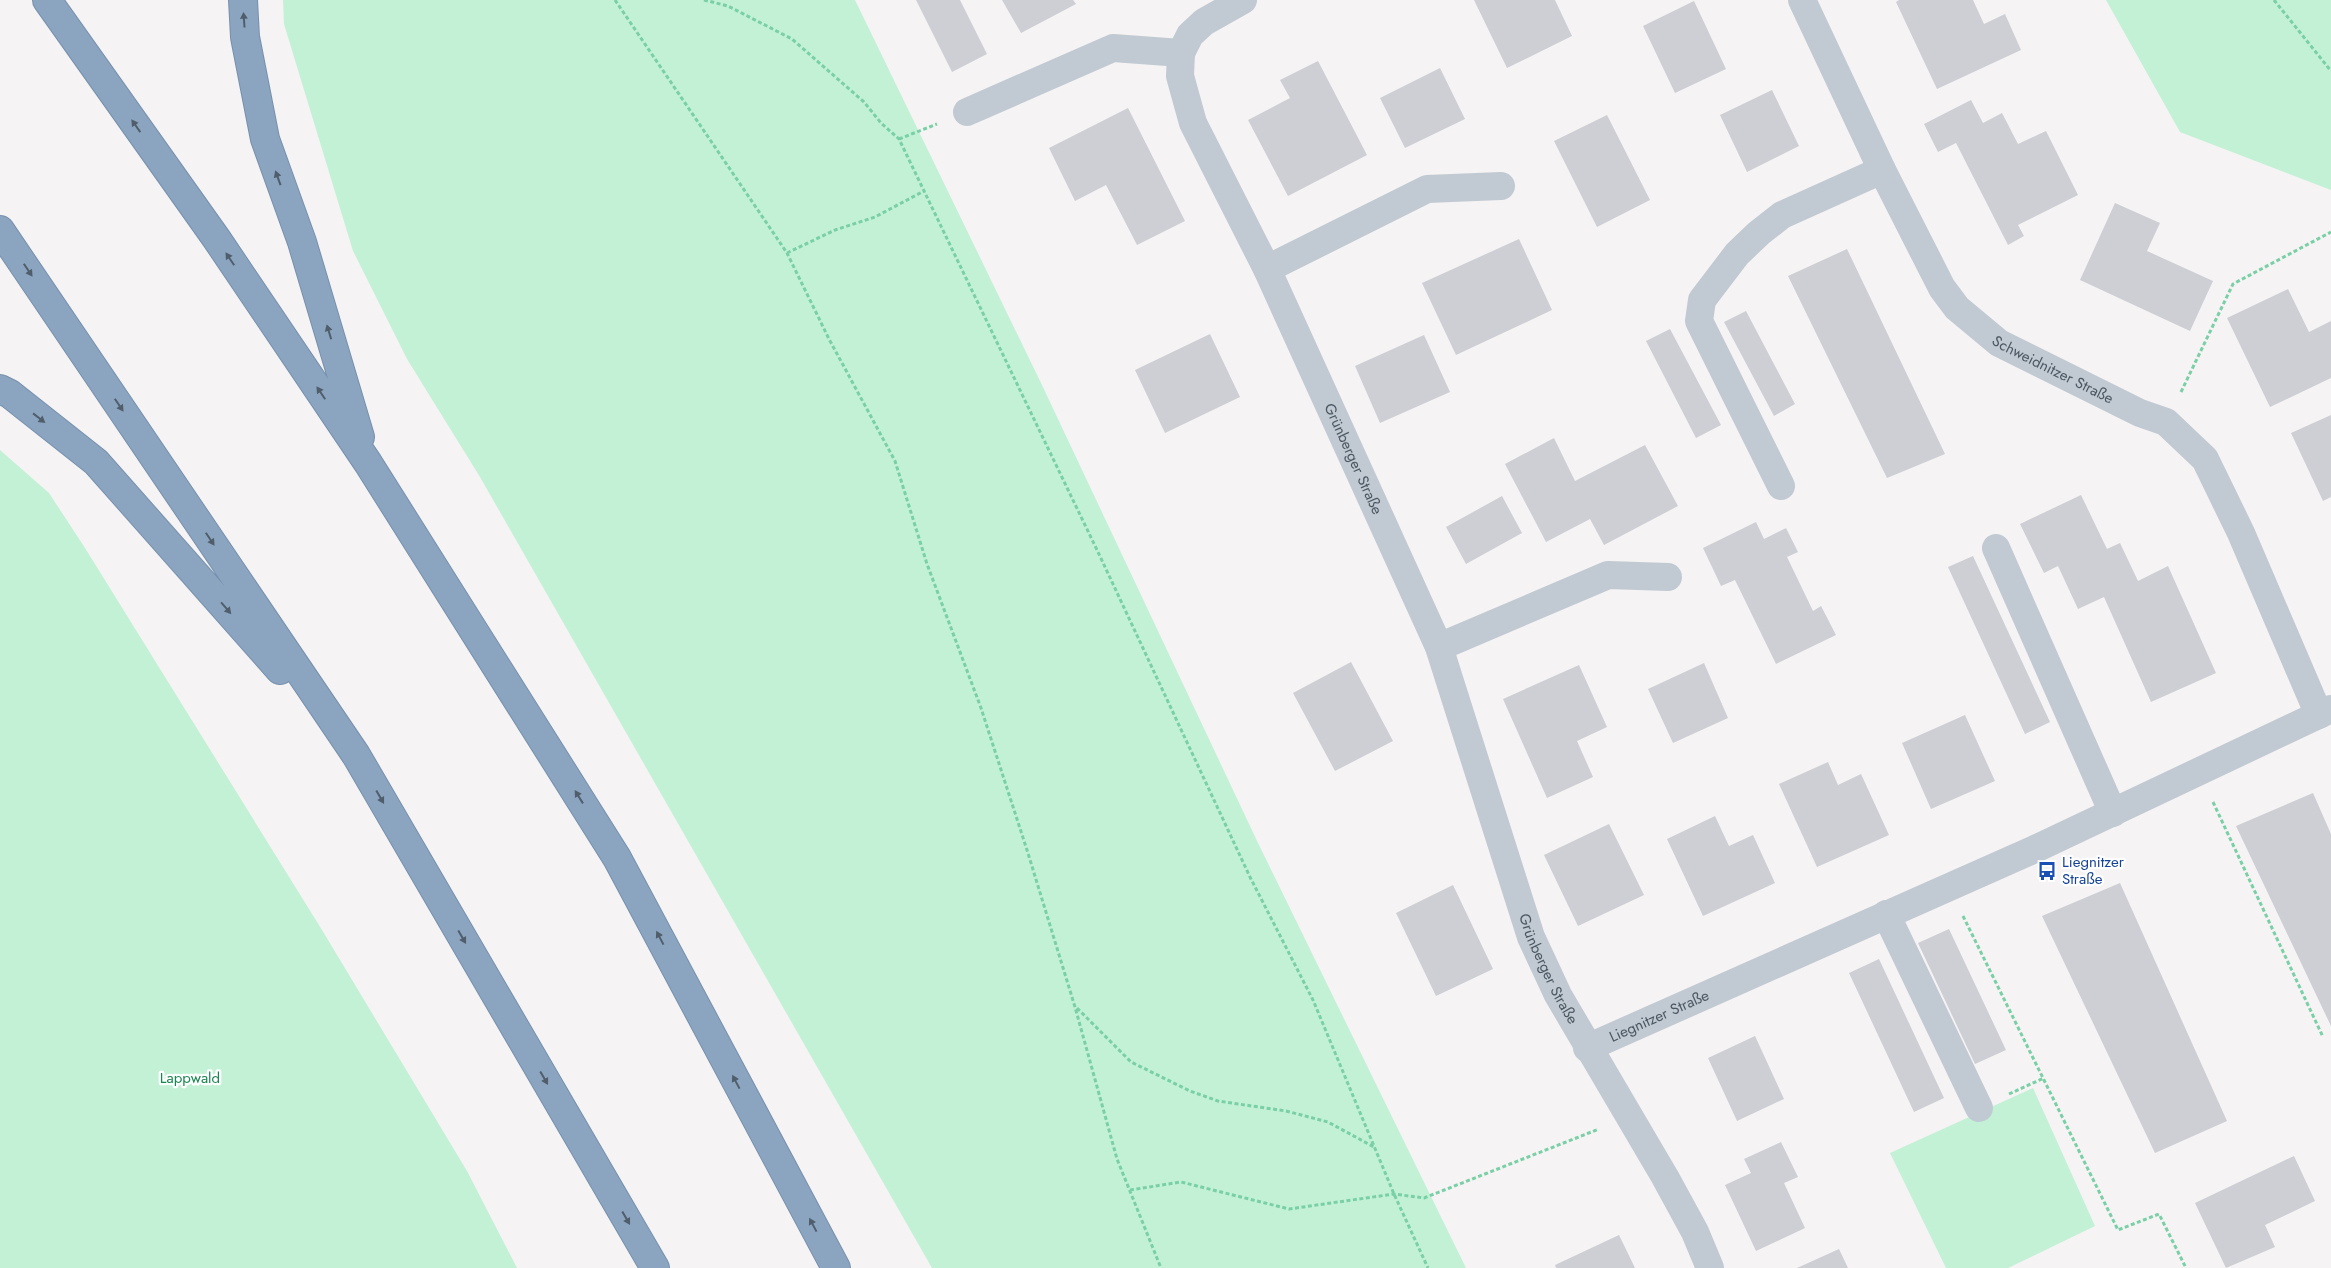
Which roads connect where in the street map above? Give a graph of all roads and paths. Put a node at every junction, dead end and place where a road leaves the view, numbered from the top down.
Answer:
1 (48, 0) edge
2 (243, 0) edge
3 (615, 0) edge
4 (704, 0) edge
5 (1243, 0) edge
6 (1802, 0) edge
7 (2274, 0) edge
8 (1181, 53) junction
9 (2331, 71) edge
10 (968, 112) joint
11 (899, 140) junction
12 (1882, 170) junction
13 (1501, 186) dead end
14 (924, 191) junction
15 (0, 230) edge
16 (2331, 232) edge
17 (787, 253) junction
18 (1267, 269) junction
19 (0, 389) edge
20 (2166, 422) junction
21 (368, 463) junction
22 (1781, 486) dead end
23 (1996, 548) dead end
24 (1668, 577) dead end
25 (1438, 647) junction
26 (2325, 712) edge
27 (356, 755) junction
28 (2199, 773) junction
29 (2113, 813) junction
30 (1949, 888) junction
31 (1886, 914) junction
32 (1075, 1007) junction
33 (2323, 1037) dead end
34 (1587, 1048) junction
35 (1979, 1108) dead end
36 (1630, 1117) junction
37 (1374, 1147) junction
38 (1130, 1190) junction
39 (1394, 1194) junction
40 (655, 1268) edge
41 (836, 1268) edge
42 (1161, 1268) edge
43 (1428, 1268) edge
44 (1710, 1268) edge
45 (2186, 1268) edge

21 -> 1 highway
21 -> 2 highway
3 - 17 path
4 - 11 path
5 - 8 street, Grünberger Straße
6 - 12 street, Schweidnitzer Straße
7 - 9 path
8 - 10 street
8 - 18 street, Grünberger Straße
10 - 11 path
11 - 14 path
12 - 20 street, Schweidnitzer Straße
12 - 22 street
13 - 18 street
14 - 17 path
14 - 37 path
15 -> 27 highway
16 - 20 path
17 - 32 path
18 - 25 street, Grünberger Straße
19 -> 27 highway
20 - 26 street, Schweidnitzer Straße
41 -> 21 highway
23 - 29 street
24 - 25 street
25 - 34 street, Grünberger Straße
26 - 28 street, Liegnitzer Straße
27 -> 40 highway
28 - 29 street, Liegnitzer Straße
28 - 33 path
29 - 30 street, Liegnitzer Straße
30 - 31 street, Liegnitzer Straße
30 - 45 path
31 - 34 street, Liegnitzer Straße
31 - 35 street
32 - 37 path
32 - 38 path
34 - 36 street, Grünberger Straße
36 - 39 path
36 - 44 street, Grünberger Straße
37 - 39 path
38 - 39 path
38 - 42 path
39 - 43 path

